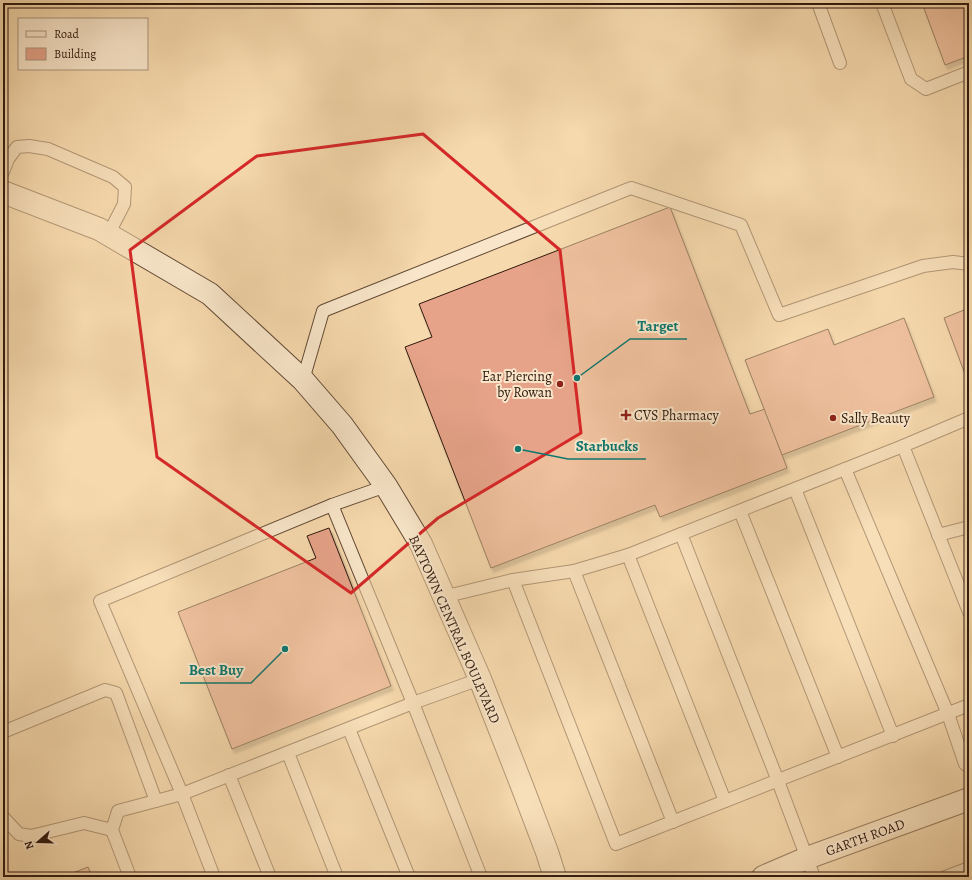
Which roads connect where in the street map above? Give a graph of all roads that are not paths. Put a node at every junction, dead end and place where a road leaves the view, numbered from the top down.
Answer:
1 (818, 3) edge
2 (882, 3) edge
3 (840, 63) dead end
4 (969, 72) edge
5 (3, 172) edge
6 (3, 192) edge
7 (108, 235) junction
8 (969, 264) edge
9 (303, 380) junction
10 (969, 418) edge
11 (903, 446) junction
12 (845, 469) junction
13 (386, 486) junction
14 (795, 489) junction
15 (332, 505) junction
16 (740, 511) junction
17 (969, 527) edge
18 (681, 534) junction
19 (938, 535) junction
20 (628, 555) junction
21 (574, 571) junction
22 (513, 580) junction
23 (444, 597) junction
24 (969, 612) edge
25 (480, 679) junction
26 (413, 703) junction
27 (969, 706) edge
28 (948, 714) junction
29 (350, 728) junction
30 (3, 732) edge
31 (893, 736) junction
32 (288, 753) junction
33 (838, 757) junction
34 (969, 767) edge
35 (229, 775) junction
36 (778, 780) junction
37 (182, 794) junction
38 (969, 798) edge
39 (156, 801) junction
40 (726, 801) junction
41 (3, 817) edge
42 (672, 822) junction
43 (112, 830) junction
44 (811, 868) edge
45 (969, 868) edge
46 (130, 877) edge
47 (214, 877) edge
48 (270, 877) edge
49 (337, 877) edge
50 (409, 877) edge
51 (481, 877) edge
52 (555, 877) edge
53 (763, 877) edge
54 (945, 877) edge

1 - 3 lane
2 - 4 lane
5 - 7 lane
6 - 7 street, BAYTOWN CENTRAL BOULEVARD
7 - 9 street, BAYTOWN CENTRAL BOULEVARD
8 - 9 lane
9 - 13 street, BAYTOWN CENTRAL BOULEVARD
10 - 11 lane
11 - 12 lane
11 - 19 lane
12 - 14 lane
12 - 28 lane
13 - 15 lane
13 - 23 street, BAYTOWN CENTRAL BOULEVARD
14 - 16 lane
14 - 31 lane
15 - 26 lane
15 - 37 lane
16 - 18 lane
16 - 33 lane
17 - 19 lane
18 - 20 lane
18 - 36 lane
19 - 24 lane
20 - 21 lane
20 - 40 lane
21 - 22 lane
21 - 42 lane
22 - 23 lane
22 - 42 lane
23 - 25 street, BAYTOWN CENTRAL BOULEVARD
25 - 26 lane
25 - 52 street, BAYTOWN CENTRAL BOULEVARD
26 - 29 lane
26 - 51 lane
27 - 28 lane
28 - 31 lane
28 - 34 lane
29 - 32 lane
29 - 50 lane
30 - 39 lane
31 - 33 lane
32 - 35 lane
32 - 49 lane
33 - 36 lane
35 - 37 lane
35 - 48 lane
36 - 40 lane
36 - 44 lane
37 - 39 lane
37 - 47 lane
38 - 44 street, GARTH ROAD
39 - 43 lane
40 - 42 lane
41 - 43 lane
43 - 46 lane
44 - 53 street, GARTH ROAD
45 - 54 lane

